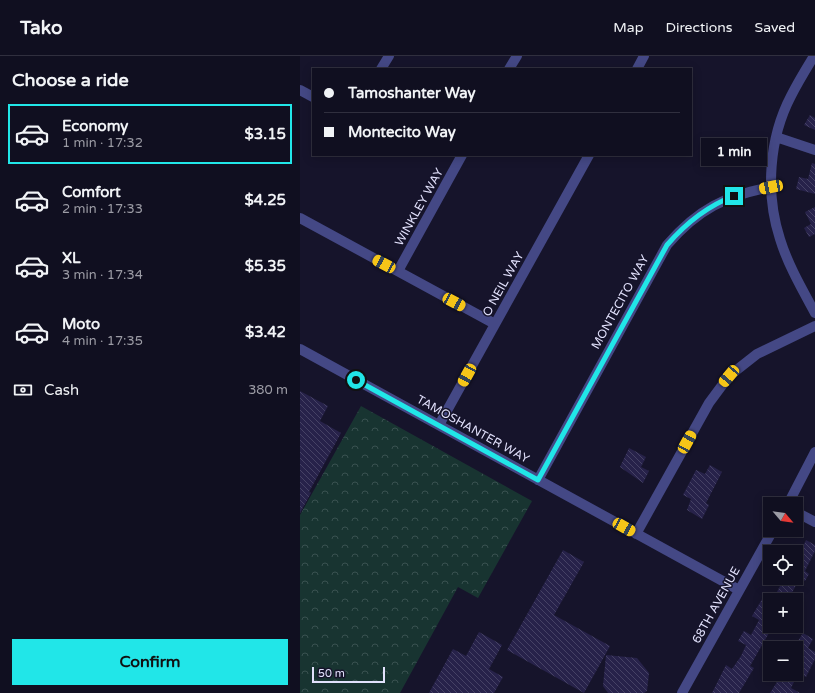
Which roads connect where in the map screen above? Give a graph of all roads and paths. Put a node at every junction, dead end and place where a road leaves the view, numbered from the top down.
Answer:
1 (389, 56) edge
2 (517, 56) edge
3 (644, 56) edge
4 (814, 56) edge
5 (382, 68) edge
6 (511, 68) edge
7 (638, 68) edge
8 (300, 90) edge
9 (312, 96) edge
10 (776, 137) junction
11 (815, 150) edge
12 (461, 156) edge
13 (588, 156) edge
14 (771, 187) junction
15 (300, 218) edge
16 (398, 271) junction
17 (815, 313) edge
18 (495, 324) junction
19 (815, 326) edge
20 (300, 349) edge
21 (439, 425) junction
22 (815, 452) edge
23 (538, 480) junction
24 (792, 497) edge
25 (803, 516) edge
26 (815, 522) edge
27 (636, 534) junction
28 (769, 537) edge
29 (739, 590) junction
30 (682, 693) edge

1 - 5 street
2 - 6 street
3 - 7 street
4 - 10 street
8 - 9 street
10 - 11 street
10 - 14 street
12 - 16 street, WINKLEY WAY
13 - 18 street, O NEIL WAY
14 - 17 street
14 - 23 street, MONTECITO WAY
15 - 16 street
16 - 18 street
18 - 21 street, O NEIL WAY
19 - 27 street
20 - 21 street, TAMOSHANTER WAY
21 - 23 street, TAMOSHANTER WAY
22 - 24 street
23 - 27 street, TAMOSHANTER WAY
25 - 26 street
27 - 29 street, TAMOSHANTER WAY
28 - 29 street, 68TH AVENUE
29 - 30 street, 68TH AVENUE

